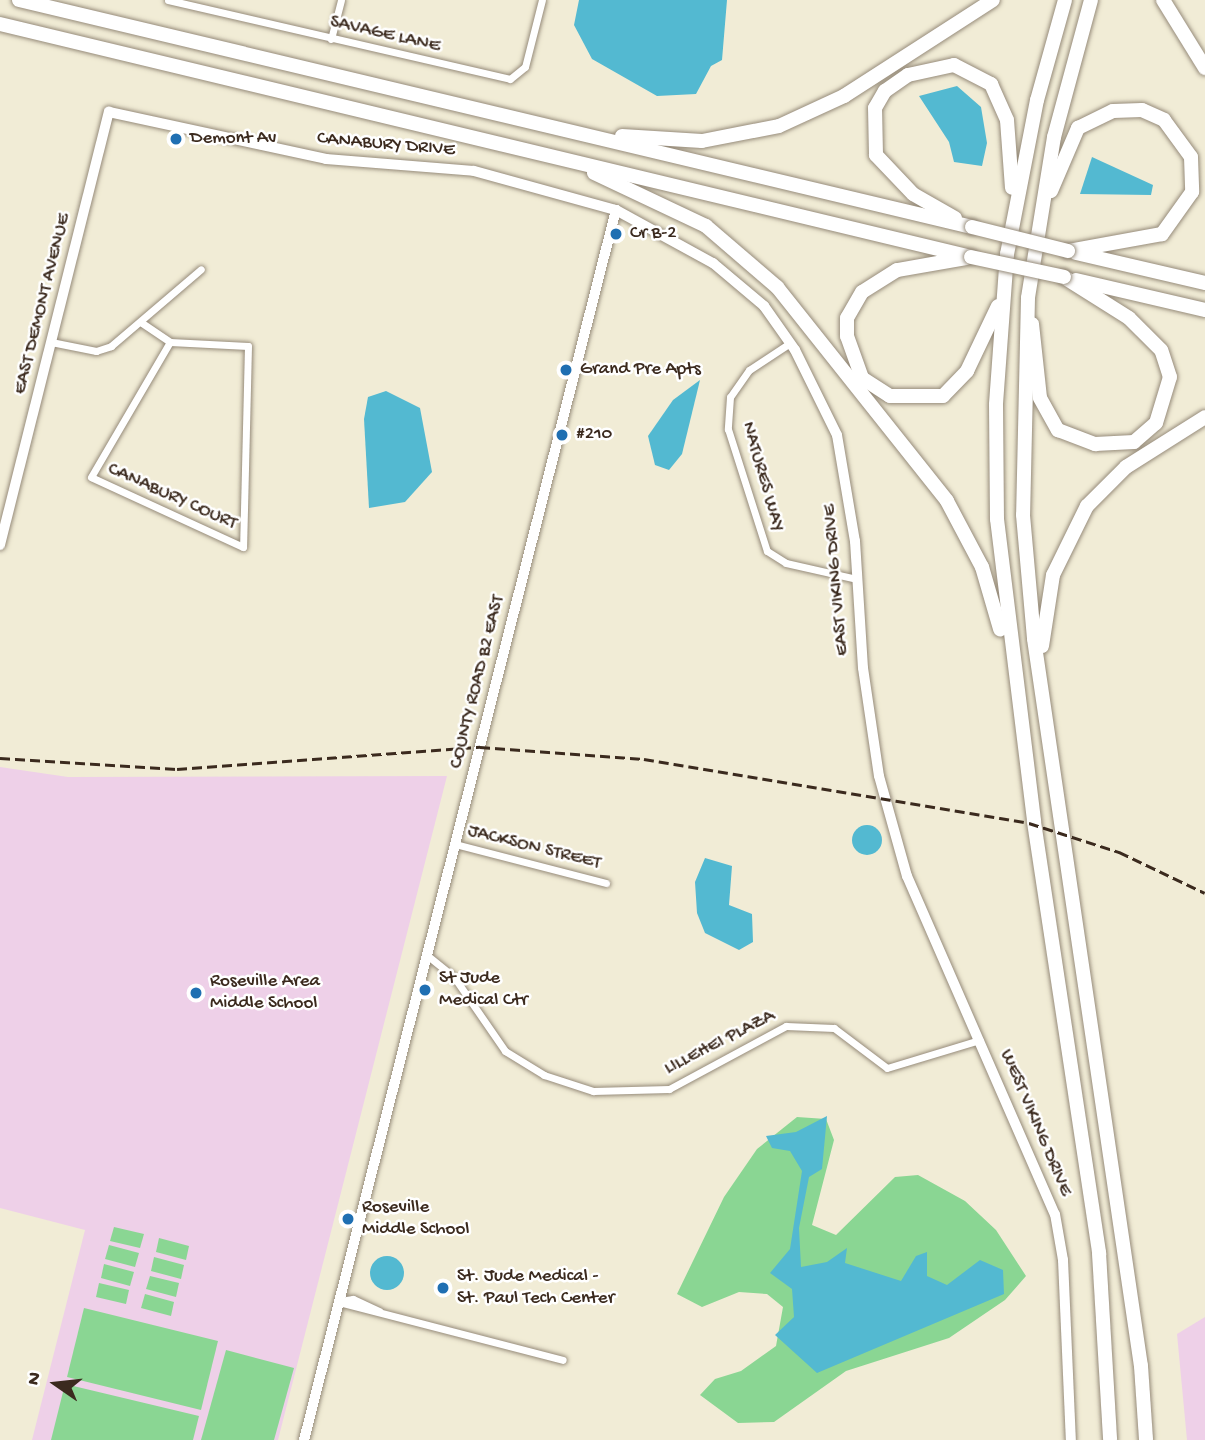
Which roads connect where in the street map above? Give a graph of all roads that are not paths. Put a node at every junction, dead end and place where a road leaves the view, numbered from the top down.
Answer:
1 (19, 0) edge
2 (168, 0) edge
3 (341, 0) edge
4 (542, 0) edge
5 (993, 0) edge
6 (1065, 0) edge
7 (1091, 0) edge
8 (1163, 0) edge
9 (0, 24) edge
10 (331, 39) junction
11 (1205, 68) edge
12 (110, 112) joint
13 (561, 129) junction
14 (580, 166) junction
15 (616, 210) junction
16 (1013, 211) junction
17 (1038, 225) junction
18 (972, 227) junction
19 (1071, 251) junction
20 (968, 257) junction
21 (201, 269) dead end
22 (1068, 279) junction
23 (1205, 284) edge
24 (1002, 295) junction
25 (1028, 301) junction
26 (1205, 310) edge
27 (142, 323) junction
28 (51, 342) junction
29 (170, 342) junction
30 (790, 343) junction
31 (1205, 416) edge
32 (0, 545) edge
33 (858, 579) junction
34 (1046, 718) junction
35 (1022, 731) junction
36 (455, 844) junction
37 (907, 876) joint
38 (607, 883) dead end
39 (428, 956) junction
40 (980, 1040) junction
41 (1125, 1271) junction
42 (339, 1302) junction
43 (563, 1360) dead end
44 (304, 1440) edge
45 (1071, 1440) edge
46 (1108, 1440) edge
47 (1138, 1440) edge
48 (1146, 1440) edge

1 - 13 highway
2 - 10 street, SAVAGE LANE
3 - 10 street
4 - 10 street, SAVAGE LANE
5 - 13 highway
6 - 16 highway
7 - 17 highway
8 - 11 highway
9 - 14 highway
12 - 15 street, CANABURY DRIVE
12 - 28 street, EAST DEMONT AVENUE
13 - 18 highway
14 - 20 highway
14 - 35 highway
15 - 30 street, EAST VIKING DRIVE
15 - 36 street, COUNTY ROAD B2 EAST
16 - 18 highway
16 - 24 highway
17 - 19 highway
17 - 25 highway
18 - 19 highway, bridge
19 - 23 highway
20 - 22 highway, bridge
20 - 24 highway
21 - 27 street
22 - 25 highway
22 - 26 highway
24 - 35 highway
25 - 34 highway
27 - 28 street
27 - 29 street
28 - 32 street, EAST DEMONT AVENUE
29 - 29 street, CANABURY COURT
30 - 33 street, EAST VIKING DRIVE
30 - 33 street, NATURES WAY
31 - 34 highway
33 - 37 street, EAST VIKING DRIVE
34 - 41 highway
35 - 46 highway
36 - 38 street, JACKSON STREET
36 - 39 street, COUNTY ROAD B2 EAST
37 - 40 street, WEST VIKING DRIVE
39 - 40 street, LILLEHEI PLAZA
39 - 42 street, COUNTY ROAD B2 EAST
40 - 45 street, WEST VIKING DRIVE
41 - 47 highway
41 - 48 highway
42 - 43 street
42 - 44 street, COUNTY ROAD B2 EAST

